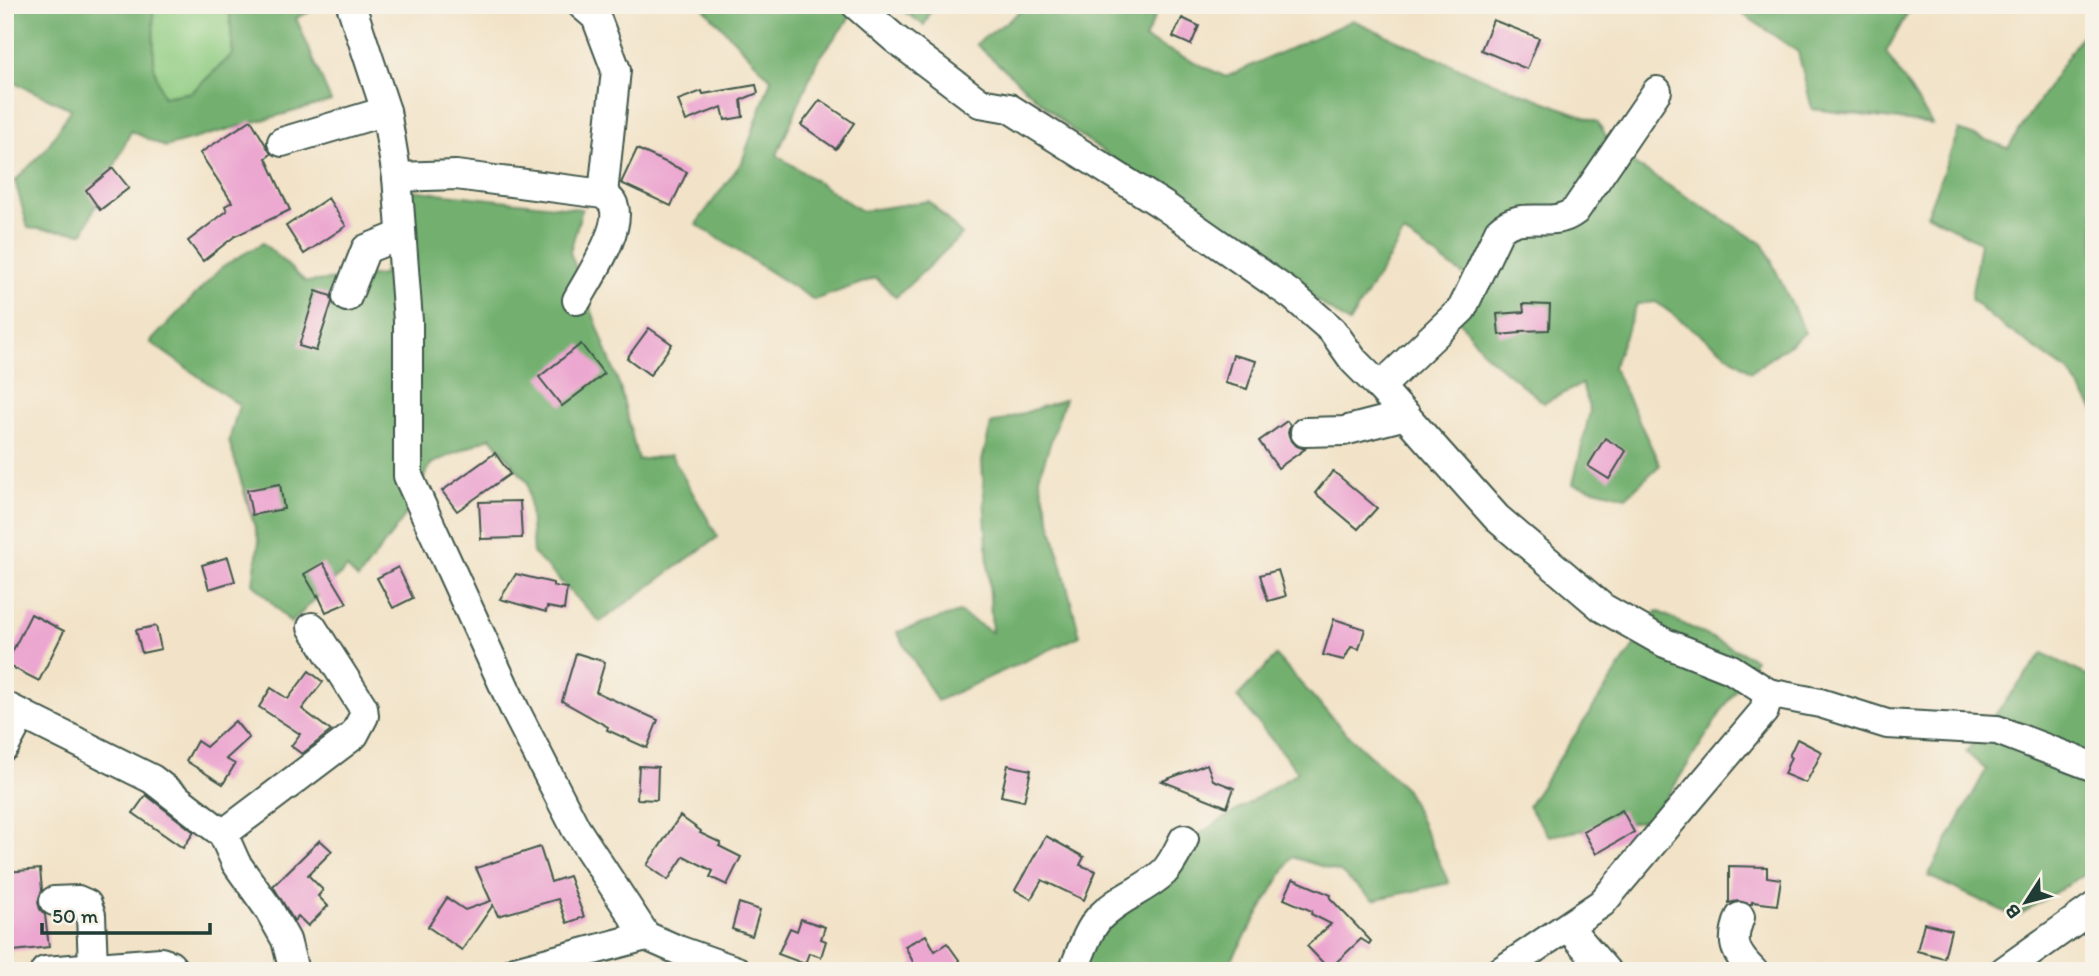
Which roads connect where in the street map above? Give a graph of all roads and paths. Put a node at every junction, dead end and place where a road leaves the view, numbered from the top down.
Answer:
1 (351, 5) edge
2 (582, 5) edge
3 (856, 5) edge
4 (1657, 91) dead end
5 (386, 111) junction
6 (282, 142) dead end
7 (397, 177) junction
8 (603, 194) junction
9 (401, 235) junction
10 (347, 297) dead end
11 (577, 300) dead end
12 (1380, 387) junction
13 (1406, 415) junction
14 (1305, 432) dead end
15 (312, 627) dead end
16 (1768, 693) junction
17 (14, 710) edge
18 (5, 746) edge
19 (2094, 767) edge
20 (223, 834) junction
21 (1184, 839) dead end
22 (54, 901) dead end
23 (2094, 908) edge
24 (1740, 917) dead end
25 (1568, 927) junction
26 (646, 936) junction
27 (93, 966) junction
28 (45, 971) edge
29 (175, 971) edge
30 (294, 971) edge
31 (515, 971) edge
32 (737, 971) edge
33 (1073, 971) edge
34 (1501, 971) edge
35 (1606, 971) edge
36 (1753, 971) edge
37 (2004, 971) edge

1 - 5 street
2 - 8 street
3 - 12 street
4 - 12 street
5 - 6 street
5 - 7 street
7 - 8 street
7 - 9 street
8 - 11 street
9 - 10 street
9 - 26 street
12 - 13 street
13 - 14 street
13 - 16 street
15 - 20 street
16 - 19 street
16 - 25 street
17 - 18 street
17 - 20 street
20 - 30 street
21 - 33 street
22 - 27 street
23 - 37 street
24 - 36 street
25 - 34 street
25 - 35 street
26 - 31 street
26 - 32 street
27 - 28 street
27 - 29 street

